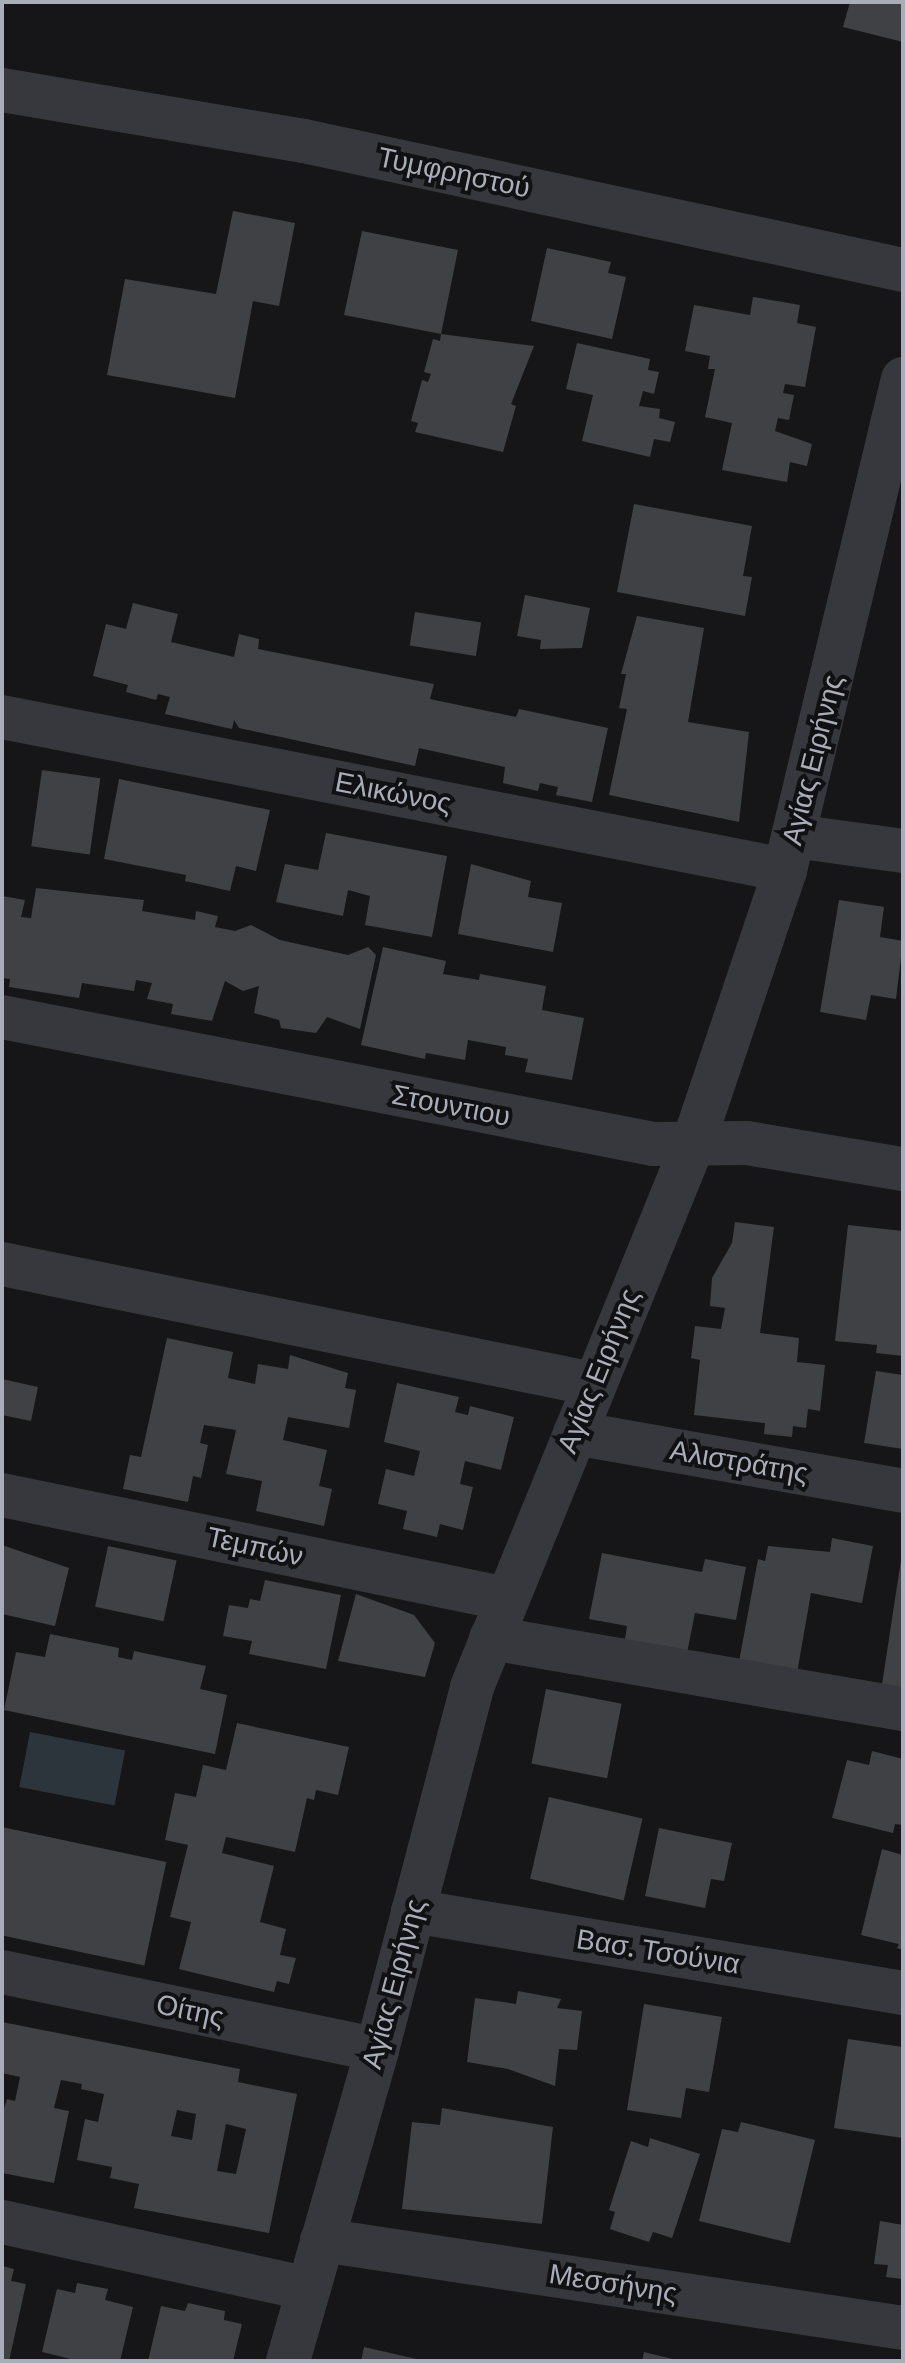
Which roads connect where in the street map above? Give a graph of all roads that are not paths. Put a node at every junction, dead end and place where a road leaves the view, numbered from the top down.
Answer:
1 (2, 90) edge
2 (903, 270) edge
3 (903, 379) edge
4 (2, 717) edge
5 (903, 851) edge
6 (790, 853) junction
7 (2, 1017) edge
8 (693, 1144) junction
9 (903, 1169) edge
10 (2, 1264) edge
11 (593, 1384) junction
12 (575, 1433) junction
13 (903, 1491) edge
14 (2, 1495) edge
15 (507, 1599) junction
16 (491, 1638) junction
17 (903, 1709) edge
18 (413, 1911) junction
19 (2, 1972) edge
20 (903, 1993) edge
21 (377, 2050) junction
22 (2, 2222) edge
23 (322, 2240) junction
24 (309, 2289) junction
25 (903, 2328) edge
26 (288, 2361) edge

1 - 2 street, Τυμφρηστού
3 - 6 street, Αγίας Ειρήνης
4 - 6 street, Ελικώνος
5 - 6 street, Ελικώνος
6 - 8 street, Αγίας Ειρήνης
7 - 8 street, Στουντιου
8 - 9 street, Στουντιου
8 - 11 street, Αγίας Ειρήνης
10 - 11 street
11 - 12 street, Αγίας Ειρήνης
12 - 13 street, Αλιστράτης
12 - 15 street, Αγίας Ειρήνης
14 - 15 street, Τεμπών
15 - 16 street, Αγίας Ειρήνης
16 - 17 street
16 - 18 street, Αγίας Ειρήνης
18 - 20 street, Βασ. Τσούνια
18 - 21 street, Αγίας Ειρήνης
19 - 21 street, Οίτης
21 - 23 street, Αγίας Ειρήνης
22 - 24 street
23 - 24 street, Αγίας Ειρήνης
23 - 25 street, Μεσσήνης
24 - 26 street, Αγίας Ειρήνης

